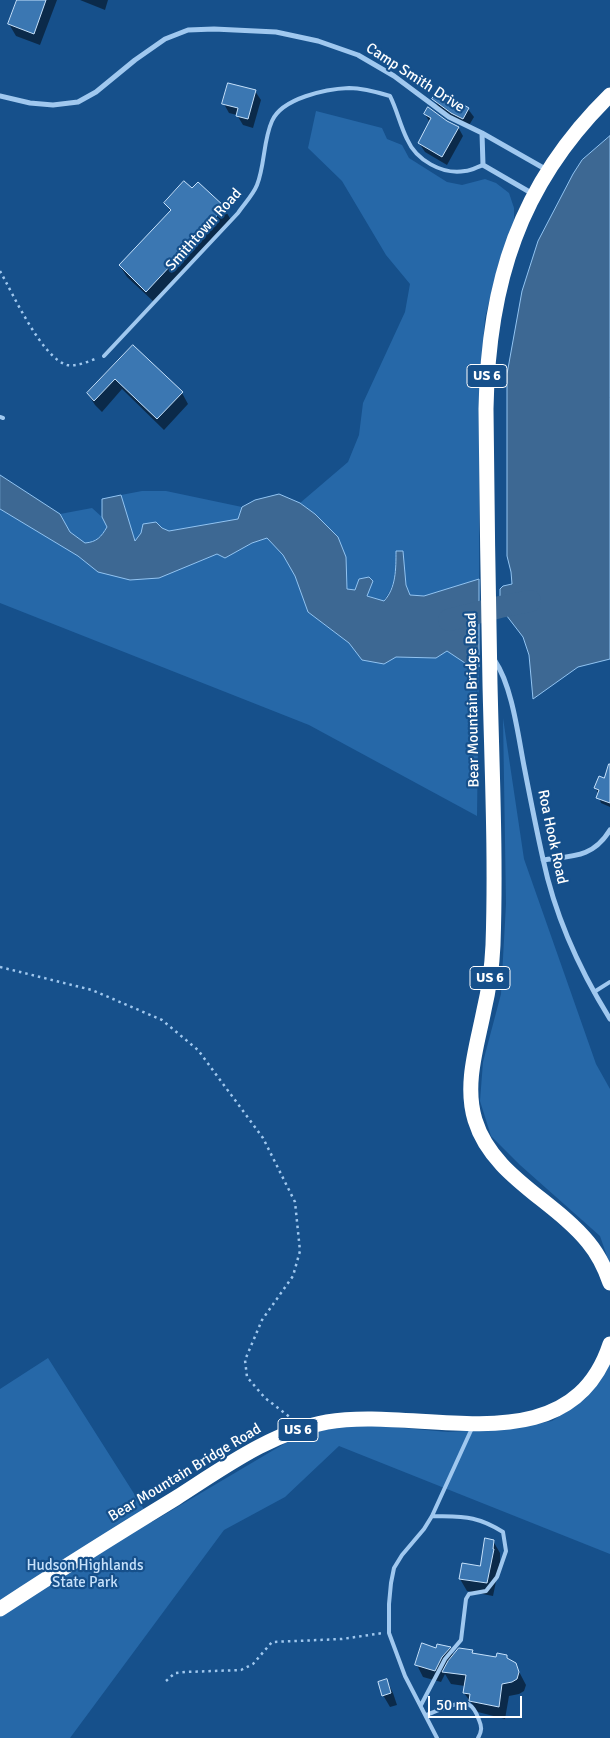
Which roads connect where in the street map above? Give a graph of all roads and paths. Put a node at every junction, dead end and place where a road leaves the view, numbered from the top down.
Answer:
1 (610, 95) edge
2 (0, 96) edge
3 (482, 133) junction
4 (483, 165) junction
5 (547, 170) junction
6 (533, 194) junction
7 (0, 271) edge
8 (104, 356) joint
9 (489, 653) junction
10 (610, 830) edge
11 (608, 838) edge
12 (543, 860) junction
13 (0, 967) edge
14 (610, 982) edge
15 (594, 992) junction
16 (610, 1019) edge
17 (610, 1283) edge
18 (610, 1344) edge
19 (474, 1424) junction
20 (303, 1428) junction
21 (432, 1516) junction
22 (0, 1609) edge
23 (389, 1633) junction
24 (166, 1681) dead end
25 (421, 1705) junction
26 (426, 1715) junction
27 (437, 1738) edge
28 (478, 1738) edge

1 - 5 highway, Bear Mountain Bridge Road / US 6
2 - 3 street, Camp Smith Drive
3 - 4 street
3 - 5 street, Camp Smith Drive
4 - 6 street
4 - 8 lane, Smithtown Road
5 - 6 highway, Bear Mountain Bridge Road / US 6
6 - 9 highway, Bear Mountain Bridge Road / US 6
7 - 8 path
9 - 12 street, Roa Hook Road
9 - 17 highway, Bear Mountain Bridge Road / US 6
10 - 11 street
11 - 12 street
12 - 15 street, Roa Hook Road
13 - 20 path
14 - 15 lane
15 - 16 street, Roa Hook Road
18 - 19 highway, Bear Mountain Bridge Road / US 6
19 - 20 highway, Bear Mountain Bridge Road / US 6
19 - 21 lane
20 - 22 highway, Bear Mountain Bridge Road / US 6
21 - 23 lane
21 - 25 lane
23 - 24 path
23 - 25 lane
25 - 26 lane
26 - 27 lane
26 - 28 lane

